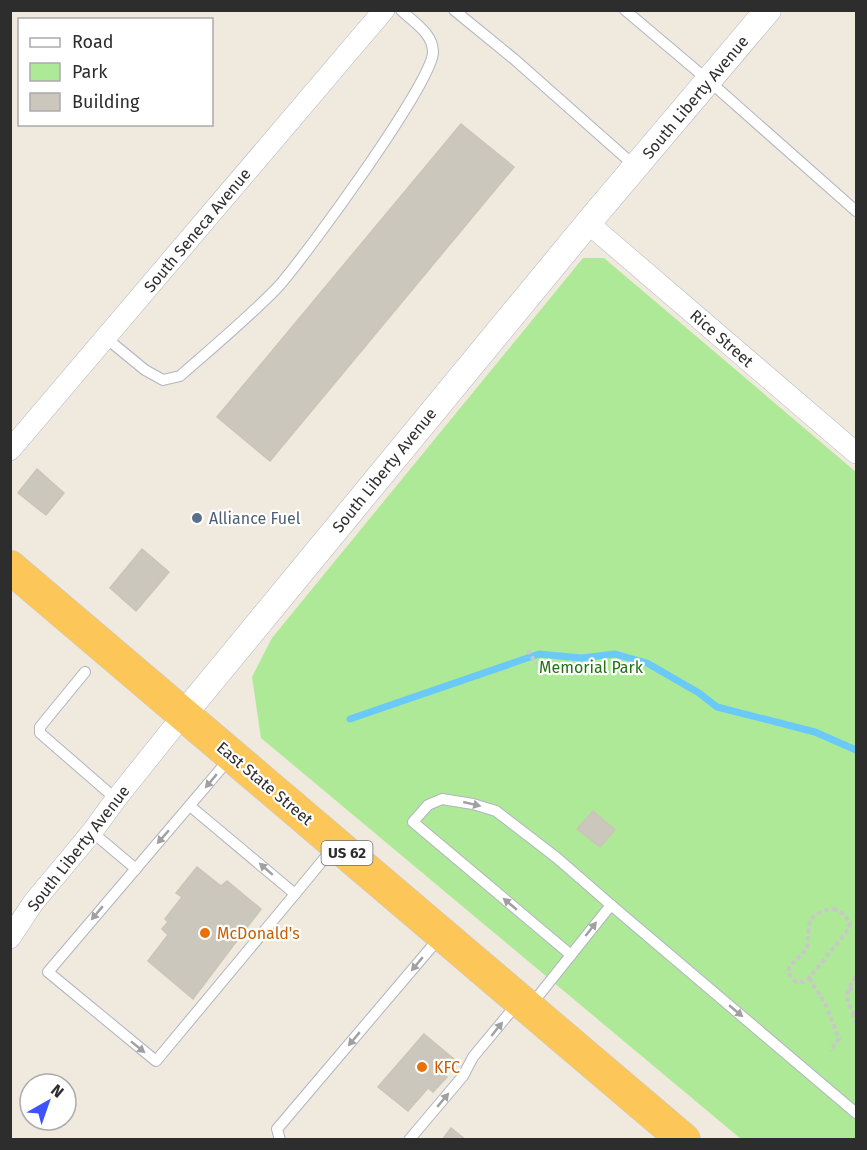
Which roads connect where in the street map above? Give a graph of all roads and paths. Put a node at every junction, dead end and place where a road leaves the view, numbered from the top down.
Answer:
1 (384, 10) edge
2 (401, 10) edge
3 (454, 10) edge
4 (625, 10) edge
5 (768, 10) edge
6 (709, 81) junction
7 (636, 167) junction
8 (856, 211) edge
9 (588, 223) junction
10 (106, 338) junction
11 (10, 450) edge
12 (856, 453) edge
13 (10, 567) edge
14 (528, 650) dead end
15 (536, 664) dead end
16 (85, 672) dead end
17 (184, 714) junction
18 (232, 756) junction
19 (116, 800) junction
20 (190, 806) junction
21 (93, 832) junction
22 (336, 844) junction
23 (136, 869) junction
24 (295, 894) junction
25 (610, 905) junction
26 (442, 934) junction
27 (10, 938) edge
28 (571, 955) junction
29 (856, 977) edge
30 (809, 978) junction
31 (856, 986) edge
32 (848, 990) junction
33 (524, 1004) junction
34 (851, 1009) junction
35 (856, 1015) edge
36 (856, 1023) edge
37 (830, 1051) dead end
38 (856, 1113) edge
39 (280, 1140) edge
40 (409, 1140) edge
41 (684, 1140) edge

1 - 10 street, South Seneca Avenue
2 - 10 lane
3 - 7 lane
4 - 6 lane
5 - 6 street, South Liberty Avenue
6 - 7 street, South Liberty Avenue
6 - 8 lane
7 - 9 street, South Liberty Avenue
9 - 12 street, Rice Street
9 - 17 street, South Liberty Avenue
10 - 11 street, South Seneca Avenue
13 - 17 highway, East State Street / US 62
14 - 15 path
16 - 19 lane
17 - 18 highway, East State Street / US 62
17 - 19 street, South Liberty Avenue
18 -> 20 lane
18 - 22 highway, East State Street / US 62
19 - 21 street, South Liberty Avenue
20 -> 23 lane
24 -> 20 lane
21 - 23 lane
21 - 27 street, South Liberty Avenue
22 - 24 lane
22 - 26 highway, East State Street / US 62
23 -> 24 lane
28 -> 25 lane
28 -> 25 lane
25 -> 38 lane
26 - 33 highway, East State Street / US 62
26 -> 39 lane
28 - 33 lane
29 - 32 path
30 - 30 path
30 - 37 path
31 - 32 path
32 - 34 path
40 -> 33 lane
33 - 41 highway, East State Street / US 62
34 - 35 path
34 - 36 path

